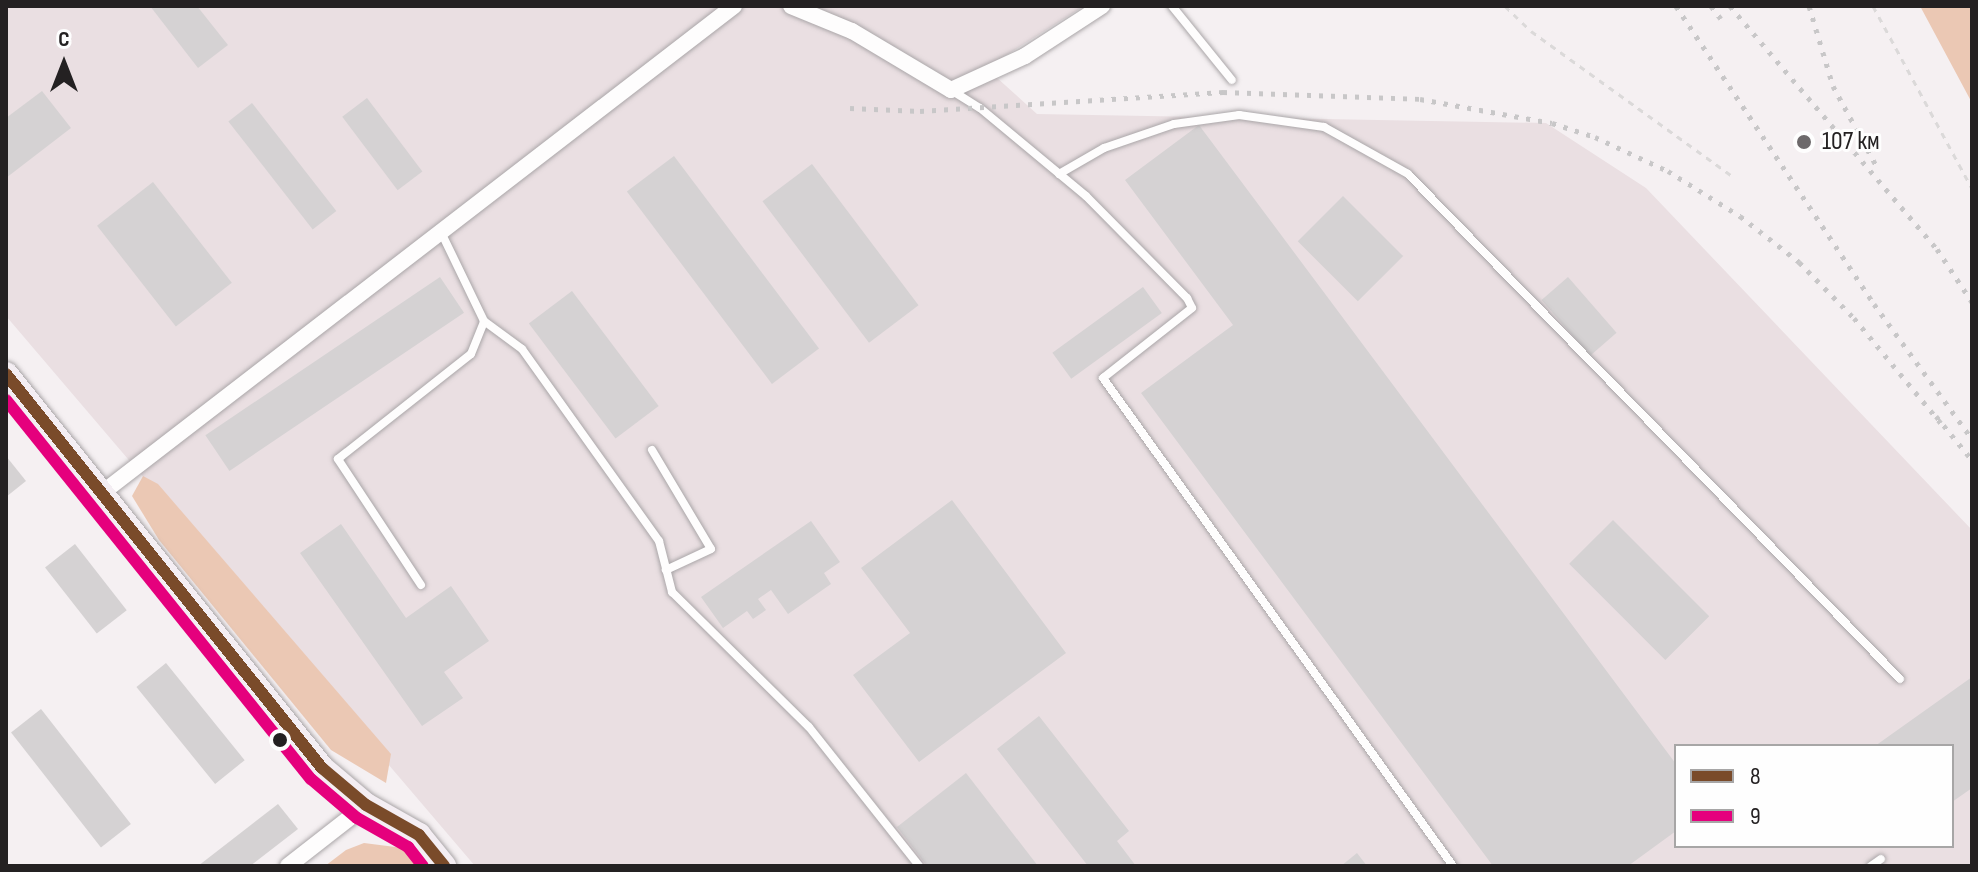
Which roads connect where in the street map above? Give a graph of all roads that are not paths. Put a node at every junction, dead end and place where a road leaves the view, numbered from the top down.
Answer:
1 (734, 6) edge
2 (791, 6) edge
3 (1102, 6) edge
4 (1172, 6) edge
5 (1232, 80) dead end
6 (951, 90) junction
7 (1059, 174) junction
8 (441, 232) junction
9 (484, 321) junction
10 (6, 374) edge
11 (652, 450) dead end
12 (102, 493) junction
13 (666, 570) junction
14 (421, 585) dead end
15 (1900, 679) dead end
16 (366, 805) junction
17 (1881, 859) dead end
18 (288, 866) edge
19 (444, 866) edge
20 (919, 866) edge
21 (1453, 866) edge
22 (1871, 866) edge

1 - 8 street
2 - 6 street
3 - 6 street
4 - 5 lane
6 - 7 lane
7 - 15 lane
7 - 21 lane
8 - 9 lane
8 - 12 street
9 - 13 lane
9 - 14 lane
10 - 12 main road
11 - 13 lane
12 - 16 main road
13 - 20 lane
16 - 18 street
16 - 19 main road
17 - 22 lane

